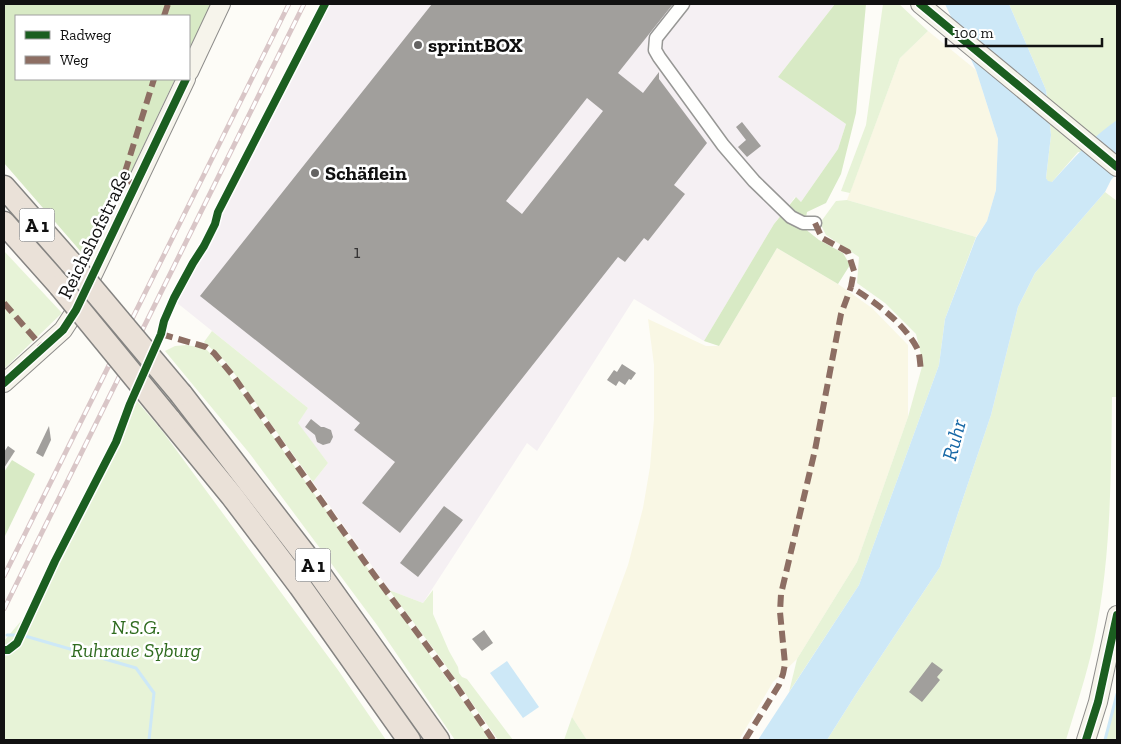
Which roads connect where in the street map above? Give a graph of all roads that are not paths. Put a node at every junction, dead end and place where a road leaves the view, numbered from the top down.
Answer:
1 (221, 4) edge
2 (683, 4) edge
3 (920, 4) edge
4 (190, 70) edge
5 (186, 80) edge
6 (1117, 167) edge
7 (4, 187) edge
8 (4, 222) edge
9 (815, 223) dead end
10 (4, 383) edge
11 (1117, 615) edge
12 (409, 740) edge
13 (438, 740) edge
14 (1086, 740) edge

1 - 4 street
2 - 9 street
3 - 6 street
5 - 10 street, Reichshofstraße
7 - 13 highway, A 1, bridge
8 - 12 highway, A 1, bridge
11 - 14 street

